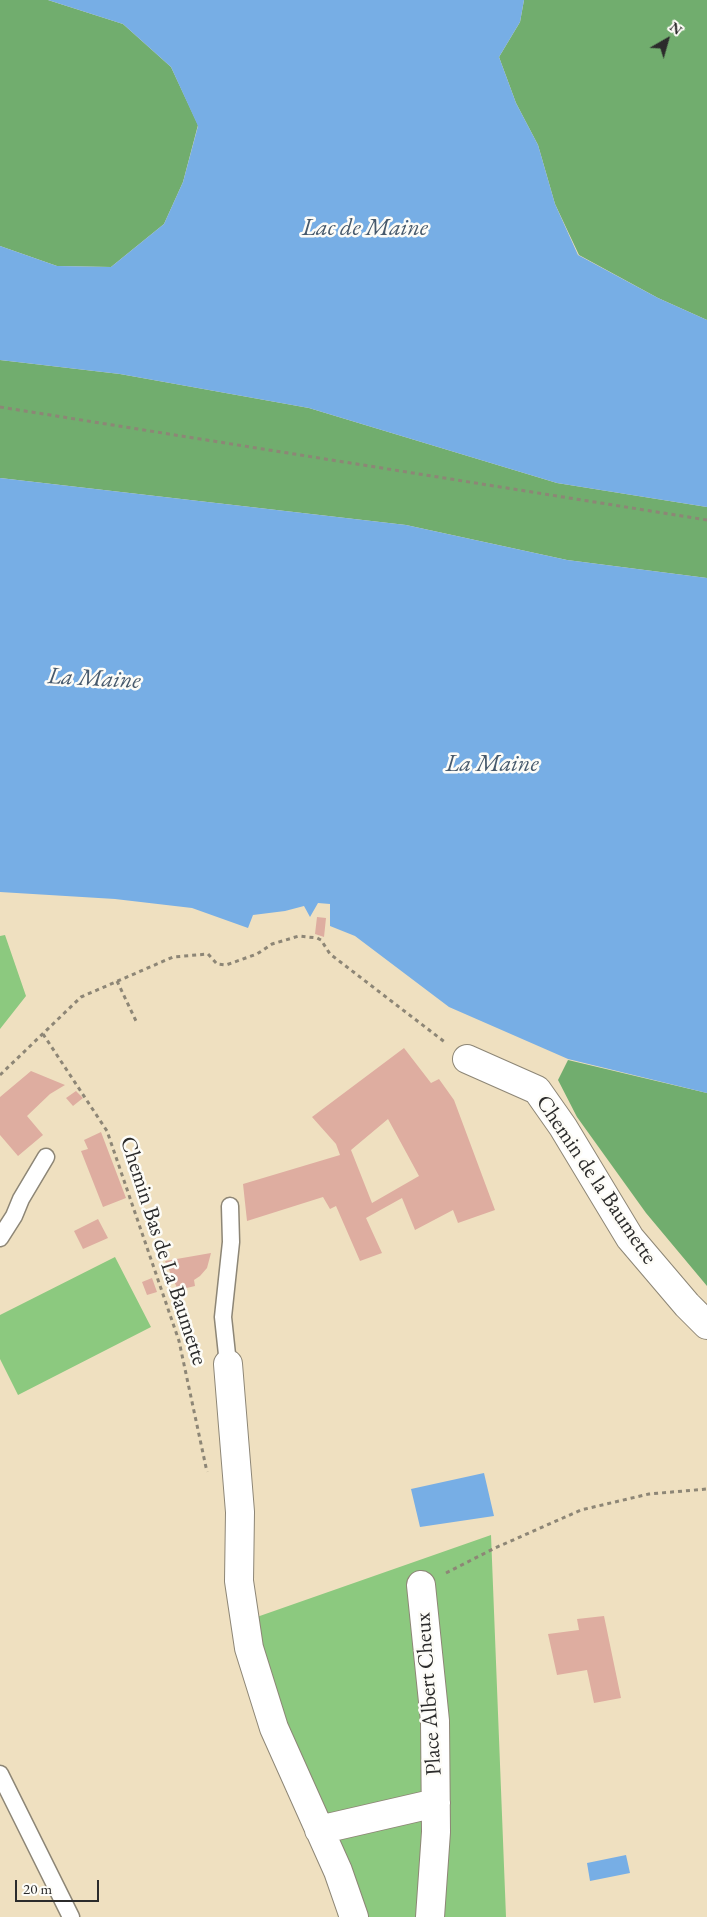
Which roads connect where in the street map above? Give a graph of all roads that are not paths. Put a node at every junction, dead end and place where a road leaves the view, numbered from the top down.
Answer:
1 (466, 1059) road end
2 (46, 1157) dead end
3 (230, 1206) dead end
4 (0, 1238) edge
5 (707, 1325) edge
6 (228, 1364) joint
7 (421, 1585) road end
8 (0, 1774) edge
9 (436, 1804) junction
10 (319, 1830) junction
11 (71, 1917) edge
12 (354, 1917) edge
13 (430, 1917) edge

1 - 5 street, Chemin de la Baumette
2 - 4 lane
3 - 6 lane
6 - 10 street
7 - 9 street, Place Albert Cheux
8 - 11 lane
9 - 10 street, Place Albert Cheux
9 - 13 street, Place Albert Cheux
10 - 12 street

